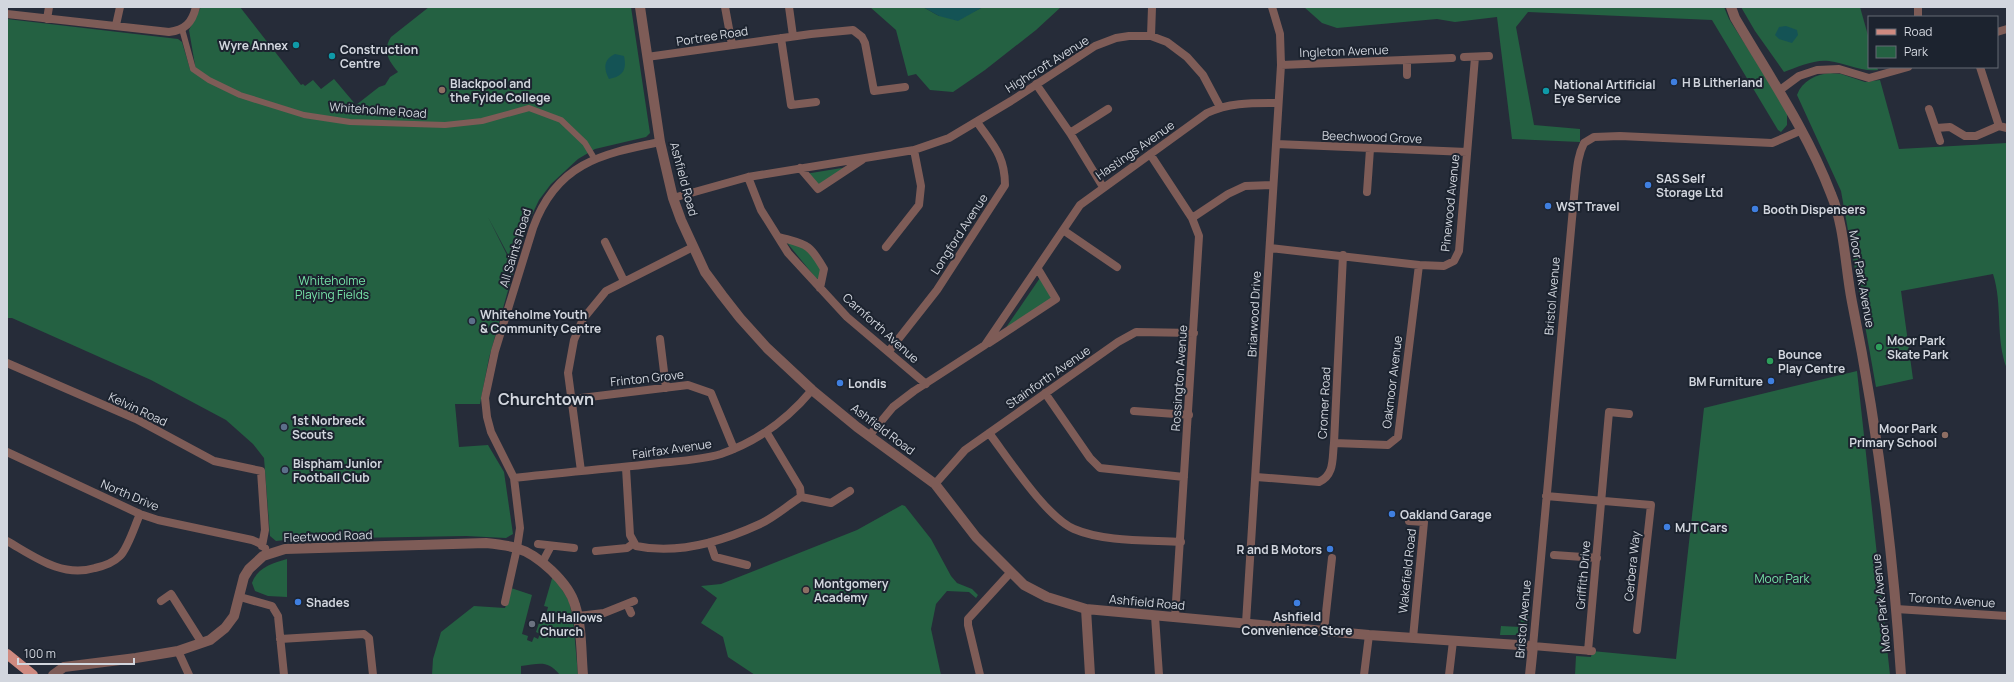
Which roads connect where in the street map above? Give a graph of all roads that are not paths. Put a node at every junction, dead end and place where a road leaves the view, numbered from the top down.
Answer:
1 (49, 7) edge
2 (120, 7) edge
3 (196, 7) edge
4 (640, 7) edge
5 (725, 7) edge
6 (789, 7) edge
7 (1152, 7) edge
8 (1272, 7) edge
9 (1731, 7) edge
10 (7, 14) edge
11 (47, 19) junction
12 (116, 25) junction
13 (182, 29) junction
14 (793, 36) junction
15 (1151, 36) junction
16 (781, 38) junction
17 (732, 45) junction
18 (1489, 56) dead end
19 (648, 57) junction
20 (1464, 57) dead end
21 (1475, 57) junction
22 (1452, 58) dead end
23 (1407, 61) junction
24 (1281, 65) junction
25 (1904, 68) edge
26 (1980, 68) edge
27 (1407, 74) dead end
28 (1036, 84) junction
29 (905, 87) dead end
30 (1780, 90) junction
31 (816, 102) dead end
32 (1278, 103) junction
33 (1220, 107) junction
34 (1108, 109) dead end
35 (1929, 109) dead end
36 (977, 122) junction
37 (2003, 127) edge
38 (1936, 128) junction
39 (1802, 130) junction
40 (1070, 133) junction
41 (1940, 141) dead end
42 (660, 142) junction
43 (1276, 144) junction
44 (1370, 149) junction
45 (914, 150) junction
46 (1467, 152) junction
47 (1150, 154) junction
48 (594, 158) junction
49 (864, 158) junction
50 (800, 168) junction
51 (748, 177) junction
52 (1273, 185) junction
53 (1102, 187) junction
54 (1367, 192) dead end
55 (673, 198) junction
56 (1192, 218) junction
57 (1063, 230) junction
58 (779, 237) junction
59 (605, 242) dead end
60 (693, 247) junction
61 (886, 247) dead end
62 (1270, 248) junction
63 (1343, 255) junction
64 (1420, 265) junction
65 (1117, 267) dead end
66 (1038, 269) junction
67 (624, 281) junction
68 (820, 288) junction
69 (1194, 333) junction
70 (660, 339) dead end
71 (985, 345) junction
72 (889, 351) junction
73 (7, 363) edge
74 (926, 384) junction
75 (666, 388) junction
76 (812, 390) junction
77 (1045, 393) junction
78 (573, 398) junction
79 (1139, 408) dead end
80 (1629, 414) dead end
81 (1189, 416) junction
82 (767, 432) junction
83 (989, 433) junction
84 (869, 436) junction
85 (1334, 443) junction
86 (734, 449) junction
87 (7, 452) edge
88 (626, 468) junction
89 (581, 471) junction
90 (1184, 477) junction
91 (1256, 477) junction
92 (514, 478) junction
93 (935, 484) junction
94 (850, 491) dead end
95 (1546, 496) junction
96 (801, 497) junction
97 (1601, 501) junction
98 (140, 514) junction
99 (1409, 521) dead end
100 (7, 541) edge
101 (710, 542) junction
102 (1181, 542) junction
103 (634, 543) junction
104 (538, 544) dead end
105 (552, 546) junction
106 (517, 548) junction
107 (574, 548) dead end
108 (266, 549) junction
109 (599, 553) dead end
110 (1554, 555) dead end
111 (1332, 558) dead end
112 (1597, 558) junction
113 (542, 563) junction
114 (747, 565) dead end
115 (1010, 573) junction
116 (240, 597) junction
117 (160, 601) dead end
118 (505, 602) dead end
119 (1086, 609) junction
120 (1896, 609) junction
121 (631, 614) dead end
122 (578, 616) junction
123 (1155, 616) junction
124 (2007, 616) edge
125 (1175, 618) junction
126 (1246, 623) junction
127 (1637, 630) dead end
128 (1324, 631) junction
129 (1369, 635) junction
130 (1413, 638) junction
131 (280, 639) junction
132 (1453, 641) junction
133 (202, 643) junction
134 (1533, 646) junction
135 (178, 651) junction
136 (1590, 651) joint
137 (7, 654) edge
138 (33, 675) edge
139 (53, 675) edge
140 (189, 675) edge
141 (284, 675) edge
142 (373, 675) edge
143 (583, 675) edge
144 (980, 675) edge
145 (1090, 675) edge
146 (1159, 675) edge
147 (1364, 675) edge
148 (1449, 675) edge
149 (1530, 675) edge
150 (1901, 675) edge

1 - 11 street
2 - 12 street
3 - 13 street
4 - 19 street, Ashfield Road
5 - 17 street
6 - 14 street
7 - 15 street
8 - 24 street, Briarwood Drive
9 - 30 street, Moor Park Avenue
10 - 11 street
11 - 12 street
12 - 13 street
13 - 48 street, Whiteholme Road
14 - 16 street, Portree Road
14 - 29 street, Portree Road
15 - 28 street, Highcroft Avenue
15 - 33 street, Highcroft Avenue
16 - 17 street, Portree Road
16 - 31 street
17 - 19 street, Portree Road
18 - 21 street
19 - 42 street, Ashfield Road
20 - 21 street
21 - 46 street, Pinewood Avenue
22 - 23 street, Ingleton Avenue
23 - 24 street, Ingleton Avenue
23 - 27 street
24 - 32 street, Briarwood Drive
25 - 30 street
26 - 37 street
28 - 36 street, Highcroft Avenue
28 - 40 street
30 - 39 street, Moor Park Avenue
32 - 33 street, Hastings Avenue
32 - 43 street, Briarwood Drive
33 - 47 street, Hastings Avenue
34 - 40 street
35 - 38 street
36 - 45 street, Highcroft Avenue
36 - 72 street, Longford Avenue
37 - 38 street
38 - 41 street
39 - 95 street, Bristol Avenue
39 - 120 street, Moor Park Avenue
40 - 53 street
42 - 48 street, All Saints Road
42 - 55 street, Ashfield Road
43 - 44 street, Beechwood Grove
43 - 52 street, Briarwood Drive
44 - 46 street, Beechwood Grove
44 - 54 street
45 - 49 street, Highcroft Avenue
45 - 61 street
46 - 64 street, Pinewood Avenue
47 - 53 street, Hastings Avenue
47 - 56 street, Rossington Avenue
48 - 92 street, All Saints Road
49 - 50 street, Highcroft Avenue
49 - 50 street, Highcroft Avenue
50 - 51 street, Highcroft Avenue
51 - 55 street, Highcroft Avenue
51 - 58 street, Carnforth Avenue
52 - 56 street
52 - 62 street, Briarwood Drive
53 - 57 street, Hastings Avenue
55 - 60 street, Ashfield Road
56 - 69 street, Rossington Avenue
57 - 65 street
57 - 66 street, Hastings Avenue
58 - 68 street, Carnforth Avenue
58 - 68 street
59 - 67 street
60 - 67 street
60 - 76 street, Ashfield Road
62 - 63 street, Pinewood Avenue
62 - 91 street, Briarwood Drive
63 - 64 street, Pinewood Avenue
63 - 85 street, Cromer Road
64 - 85 street, Oakmoor Avenue
66 - 71 street, Hastings Avenue
66 - 71 street, Hastings Avenue
67 - 78 street
68 - 72 street, Carnforth Avenue
69 - 77 street, Stainforth Avenue
69 - 81 street, Rossington Avenue
70 - 75 street
71 - 74 street, Hastings Avenue
72 - 74 street, Carnforth Avenue
73 - 108 street, Kelvin Road
74 - 84 street, Hastings Avenue
75 - 78 street, Frinton Grove
75 - 86 street, Frinton Grove
76 - 82 street, Fairfax Avenue
76 - 84 street, Ashfield Road
77 - 83 street, Stainforth Avenue
77 - 90 street
78 - 89 street
79 - 81 street
80 - 97 street, Griffith Drive
81 - 90 street, Rossington Avenue
82 - 86 street, Fairfax Avenue
82 - 96 street
83 - 93 street, Stainforth Avenue
83 - 102 street
84 - 93 street, Ashfield Road
85 - 91 street, Cromer Road
86 - 88 street, Fairfax Avenue
87 - 98 street, North Drive
88 - 89 street, Fairfax Avenue
88 - 103 street
89 - 92 street, Fairfax Avenue
90 - 102 street, Rossington Avenue
91 - 126 street, Briarwood Drive
92 - 106 street, All Saints Road
93 - 115 street, Ashfield Road
94 - 96 street
95 - 97 street
95 - 134 street, Bristol Avenue
96 - 101 street
97 - 112 street, Griffith Drive
97 - 127 street, Cerbera Way
98 - 100 street
98 - 108 street, North Drive
99 - 130 street, Wakefield Road
101 - 103 street
101 - 114 street
102 - 125 street, Rossington Avenue
103 - 109 street
104 - 105 street
105 - 107 street
105 - 113 street
106 - 108 street, Fleetwood Road
106 - 113 street
106 - 118 street, All Saints Road
108 - 116 street, Fleetwood Road
110 - 112 street
111 - 128 street
112 - 136 street, Griffith Drive
113 - 122 street
115 - 119 street, Ashfield Road
115 - 144 street
116 - 131 street
116 - 133 street, Fleetwood Road
117 - 133 street
119 - 123 street, Ashfield Road
119 - 145 street
120 - 124 street, Toronto Avenue
120 - 150 street, Moor Park Avenue
121 - 122 street
122 - 143 street
123 - 125 street, Ashfield Road
123 - 146 street
125 - 126 street, Ashfield Road
126 - 128 street, Ashfield Road
128 - 129 street, Ashfield Road
129 - 130 street, Ashfield Road
129 - 147 street
130 - 132 street, Ashfield Road
131 - 141 street
131 - 142 street
132 - 134 street, Ashfield Road
132 - 148 street
133 - 135 street, Fleetwood Road
134 - 136 street, Ashfield Road
134 - 149 street, Bristol Avenue
135 - 139 street, Fleetwood Road
135 - 140 street
137 - 138 main road

